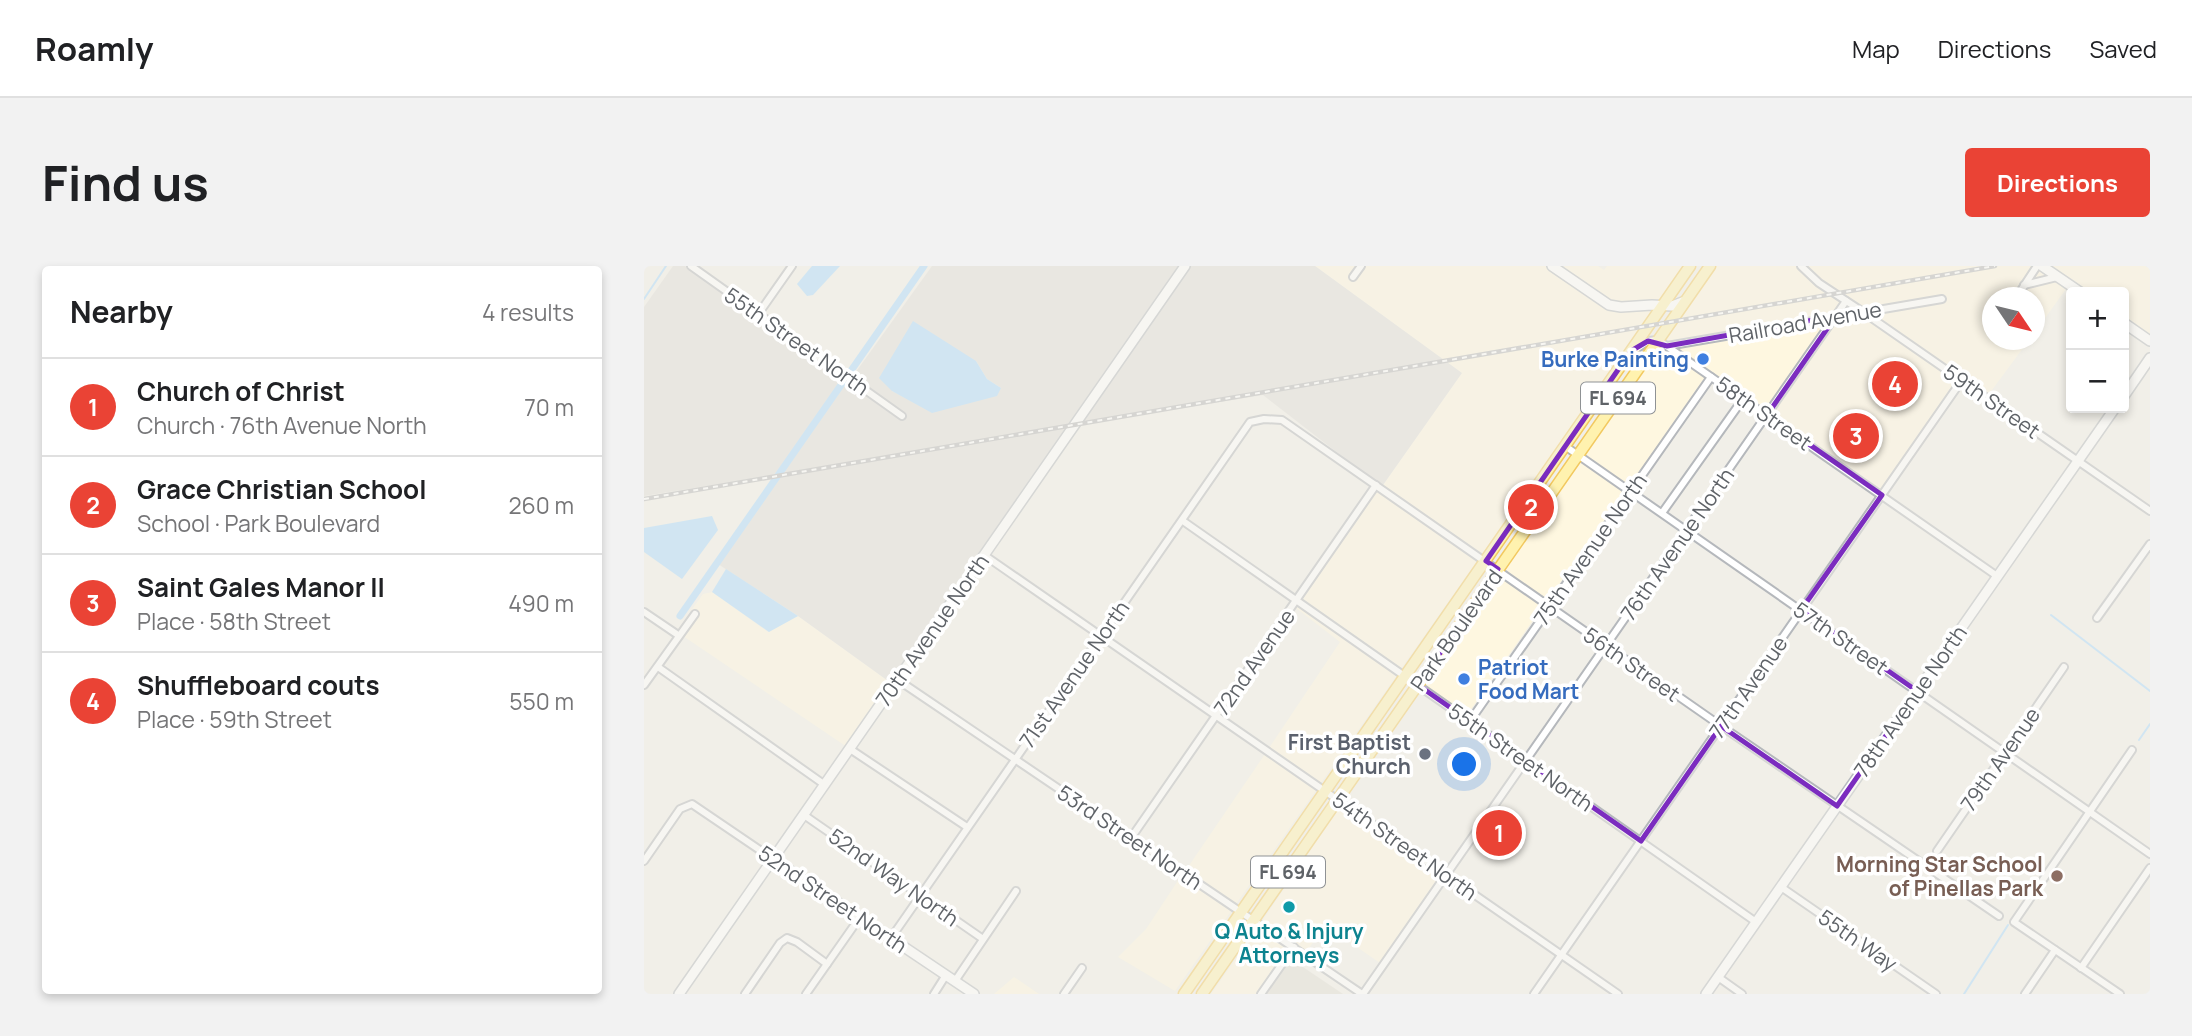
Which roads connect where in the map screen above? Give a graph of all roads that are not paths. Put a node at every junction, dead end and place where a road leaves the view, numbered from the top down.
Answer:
1 (691, 266) edge
2 (792, 266) edge
3 (1185, 266) edge
4 (1360, 266) edge
5 (1552, 266) edge
6 (1690, 266) edge
7 (1710, 266) edge
8 (1801, 266) edge
9 (2040, 266) edge
10 (2057, 276) junction
11 (1353, 277) dead end
12 (2024, 285) joint
13 (2073, 287) edge
14 (1942, 299) dead end
15 (1685, 301) junction
16 (1846, 301) junction
17 (1662, 306) junction
18 (1863, 312) junction
19 (759, 313) junction
20 (1836, 316) junction
21 (2129, 326) edge
22 (2150, 341) edge
23 (1663, 343) junction
24 (1631, 351) junction
25 (2150, 358) edge
26 (1711, 377) junction
27 (1962, 380) junction
28 (2129, 389) edge
29 (1743, 399) junction
30 (2112, 413) edge
31 (1767, 415) junction
32 (902, 416) dead end
33 (1264, 419) joint
34 (1565, 446) junction
35 (1578, 455) junction
36 (2079, 460) junction
37 (1376, 485) junction
38 (1630, 492) junction
39 (1882, 495) junction
40 (2150, 511) edge
41 (1662, 513) junction
42 (1182, 520) junction
43 (1687, 530) junction
44 (2150, 544) edge
45 (984, 555) junction
46 (1486, 561) junction
47 (1499, 569) junction
48 (1997, 576) junction
49 (1296, 600) junction
50 (1550, 606) junction
51 (1801, 610) junction
52 (644, 612) edge
53 (695, 614) dead end
54 (2097, 618) dead end
55 (678, 635) junction
56 (1101, 636) junction
57 (1606, 646) junction
58 (658, 667) junction
59 (2064, 667) dead end
60 (1405, 676) junction
61 (898, 680) junction
62 (644, 685) edge
63 (1418, 685) junction
64 (1917, 691) junction
65 (1216, 716) junction
66 (1470, 721) junction
67 (1721, 726) junction
68 (850, 749) junction
69 (2132, 750) dead end
70 (2005, 752) junction
71 (1015, 759) junction
72 (1526, 761) junction
73 (825, 785) junction
74 (1325, 790) junction
75 (1338, 799) junction
76 (1837, 806) junction
77 (2088, 811) junction
78 (804, 815) junction
79 (967, 827) junction
80 (1131, 838) junction
81 (1641, 841) junction
82 (1937, 851) dead end
83 (2150, 854) edge
84 (773, 859) junction
85 (644, 860) edge
86 (2150, 868) edge
87 (1446, 876) junction
88 (1781, 887) junction
89 (1016, 891) dead end
90 (922, 895) junction
91 (1241, 911) junction
92 (1999, 916) dead end
93 (860, 917) junction
94 (1254, 920) junction
95 (1756, 922) junction
96 (891, 938) junction
97 (984, 939) junction
98 (1294, 947) junction
99 (2055, 950) junction
100 (1562, 954) junction
101 (827, 964) junction
102 (1082, 968) dead end
103 (2081, 968) junction
104 (1718, 977) junction
105 (951, 978) junction
106 (679, 994) edge
107 (745, 994) edge
108 (806, 994) edge
109 (934, 994) edge
110 (974, 994) edge
111 (1064, 994) edge
112 (1184, 994) edge
113 (1202, 994) edge
114 (1261, 994) edge
115 (1363, 994) edge
116 (1534, 994) edge
117 (1618, 994) edge
118 (1706, 994) edge
119 (1742, 994) edge
120 (1936, 994) edge
121 (2025, 994) edge
122 (2120, 994) edge

1 - 19 street, 55th Street North
2 - 19 street
3 - 45 street, 70th Avenue North
4 - 11 street
5 - 17 street
6 - 17 main road, Park Boulevard / FL 694
7 - 15 main road, Park Boulevard / FL 694
8 - 16 street, 59th Street
9 - 10 street
9 - 12 street
10 - 12 street
10 - 13 street
14 - 18 street, Railroad Avenue
15 - 17 street
15 - 23 main road, Park Boulevard / FL 694
16 - 18 street, 59th Street
16 - 20 street, 76th Avenue North
17 - 24 main road, Park Boulevard / FL 694
18 - 20 street, Railroad Avenue
18 - 27 street, 59th Street
19 - 32 street, 55th Street North
20 - 23 street, Railroad Avenue
20 - 31 street, 76th Avenue North
21 - 22 street
23 - 24 street
23 - 26 street, 58th Street
23 - 35 main road, Park Boulevard / FL 694
24 - 34 main road, Park Boulevard / FL 694
25 - 28 street
26 - 29 street, 58th Street
26 - 38 street, 75th Avenue North
27 - 36 street, 59th Street
27 - 39 street, 77th Avenue
29 - 31 street, 58th Street
29 - 41 street
30 - 36 street, 78th Avenue North
31 - 39 street, 58th Street
31 - 43 street, 76th Avenue North
33 - 37 street, 56th Street
33 - 42 street, 71st Avenue North
34 - 35 street, 57th Street
34 - 46 main road, Park Boulevard / FL 694
35 - 38 street, 57th Street
35 - 47 main road, Park Boulevard / FL 694
36 - 40 street, 59th Street
36 - 48 street, 78th Avenue North
37 - 46 street, 56th Street
37 - 49 street, 72nd Avenue
38 - 41 street, 57th Street
38 - 50 street, 75th Avenue North
39 - 48 street, 58th Street
39 - 51 street, 77th Avenue
41 - 43 street, 57th Street
42 - 49 street, 55th Street North
42 - 56 street, 71st Avenue North
43 - 51 street, 57th Street
43 - 57 street, 76th Avenue North
44 - 54 street
45 - 56 street, 54th Street North
45 - 61 street, 70th Avenue North
46 - 47 street, 56th Street
46 - 60 main road, Park Boulevard / FL 694
47 - 50 street, 56th Street
47 - 63 main road, Park Boulevard / FL 694
48 - 64 street, 78th Avenue North
49 - 60 street, 55th Street North
49 - 65 street, 72nd Avenue
50 - 57 street, 56th Street
50 - 66 street, 75th Avenue North
51 - 64 street, 57th Street
51 - 67 street, 77th Avenue
52 - 55 street
53 - 55 street
55 - 58 street
56 - 65 street, 54th Street North
56 - 71 street, 71st Avenue North
57 - 67 street, 56th Street
57 - 72 street, 76th Avenue North
58 - 62 street
58 - 73 street
59 - 70 street, 79th Avenue
60 - 63 street, 55th Street North
60 - 74 main road, Park Boulevard / FL 694
61 - 68 street, 70th Avenue North
61 - 71 street, 53rd Street North
63 - 66 street, 55th Street North
63 - 75 main road, Park Boulevard / FL 694
64 - 70 street, 57th Street
64 - 76 street, 78th Avenue North
65 - 74 street, 54th Street North
65 - 80 street, 72nd Avenue
66 - 72 street, 55th Street North
67 - 76 street, 56th Street
67 - 81 street, 77th Avenue
68 - 73 street, 70th Avenue North
68 - 79 street
69 - 77 street
70 - 77 street, 57th Street
70 - 82 street, 79th Avenue
71 - 79 street, 71st Avenue North
71 - 80 street, 53rd Street North
72 - 81 street, 55th Street North
72 - 87 street, 76th Avenue North
73 - 78 street, 70th Avenue North
74 - 75 street, 54th Street North
74 - 91 main road, Park Boulevard / FL 694
75 - 87 street, 54th Street North
75 - 94 main road, Park Boulevard / FL 694
76 - 88 street, 78th Avenue North
76 - 92 street, 56th Street
77 - 83 street, 57th Street
77 - 99 street
78 - 84 street, 70th Avenue North
78 - 90 street, 52nd Way North
79 - 90 street, 71st Avenue North
80 - 91 street, 53rd Street North
81 - 95 street, 55th Street North
81 - 100 street, 77th Avenue
84 - 85 street, 52nd Street North
84 - 93 street, 52nd Street North
84 - 106 street, 70th Avenue North
86 - 103 street
87 - 100 street, 54th Street North
87 - 115 street, 76th Avenue North
88 - 95 street, 78th Avenue North
88 - 120 street, 55th Way
89 - 97 street
90 - 96 street, 71st Avenue North
90 - 97 street, 52nd Way North
91 - 94 street, 53rd Street North
91 - 112 main road, Park Boulevard / FL 694
93 - 96 street, 52nd Street North
93 - 101 street
94 - 98 street, 53rd Street North
94 - 113 main road, Park Boulevard / FL 694
95 - 104 street, 78th Avenue North
96 - 105 street, 52nd Street North
97 - 105 street
98 - 114 street
98 - 115 street, 53rd Street North
99 - 103 street
99 - 121 street
100 - 116 street, 77th Avenue
100 - 117 street, 54th Street North
101 - 107 street
101 - 108 street
102 - 111 street
103 - 122 street
104 - 118 street, 78th Avenue North
104 - 119 street
105 - 109 street
105 - 110 street, 52nd Street North

